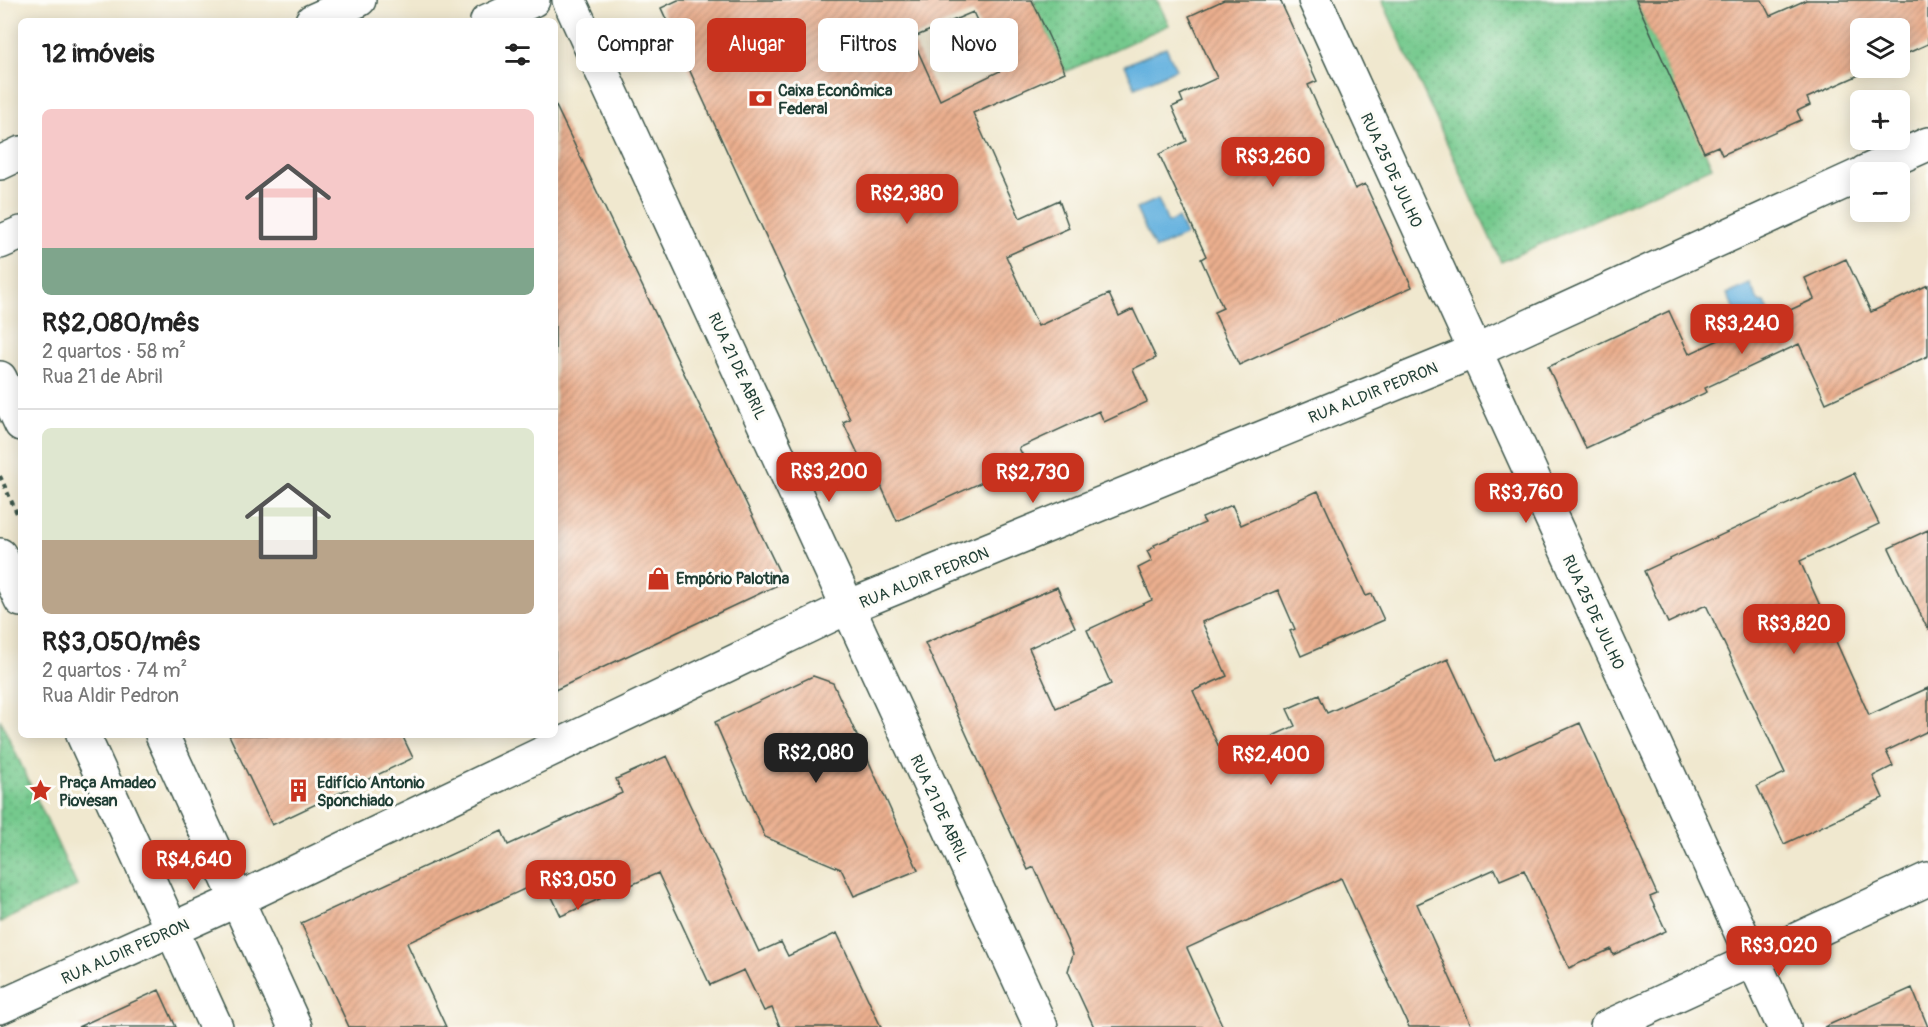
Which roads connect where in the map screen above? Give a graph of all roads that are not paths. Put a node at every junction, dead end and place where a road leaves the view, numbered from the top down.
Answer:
1 (359, 0) edge
2 (533, 0) edge
3 (569, 0) edge
4 (1315, 0) edge
5 (319, 18) edge
6 (494, 18) edge
7 (1928, 144) edge
8 (18, 154) edge
9 (1888, 162) edge
10 (0, 163) edge
11 (1850, 180) edge
12 (18, 234) edge
13 (0, 242) edge
14 (1475, 351) junction
15 (0, 378) edge
16 (18, 417) edge
17 (0, 555) edge
18 (18, 590) edge
19 (848, 607) junction
20 (84, 738) edge
21 (163, 738) edge
22 (1928, 879) edge
23 (237, 900) junction
24 (172, 929) junction
25 (1754, 960) junction
26 (0, 1007) edge
27 (216, 1027) edge
28 (295, 1027) edge
29 (1041, 1027) edge
30 (1608, 1027) edge
31 (1784, 1027) edge

1 - 5 street
2 - 6 street
3 - 19 street, RUA 21 DE ABRIL
4 - 14 street, RUA 25 DE JULHO
7 - 9 street
8 - 10 street
11 - 14 street, RUA ALDIR PEDRON
12 - 13 street
14 - 19 street, RUA ALDIR PEDRON
14 - 25 street, RUA 25 DE JULHO
15 - 16 street
17 - 18 street
19 - 23 street, RUA ALDIR PEDRON
19 - 29 street, RUA 21 DE ABRIL
20 - 24 street
21 - 23 street
22 - 25 street
23 - 24 street, RUA ALDIR PEDRON
23 - 28 street
24 - 26 street, RUA ALDIR PEDRON
24 - 27 street
25 - 30 street
25 - 31 street, RUA 25 DE JULHO

